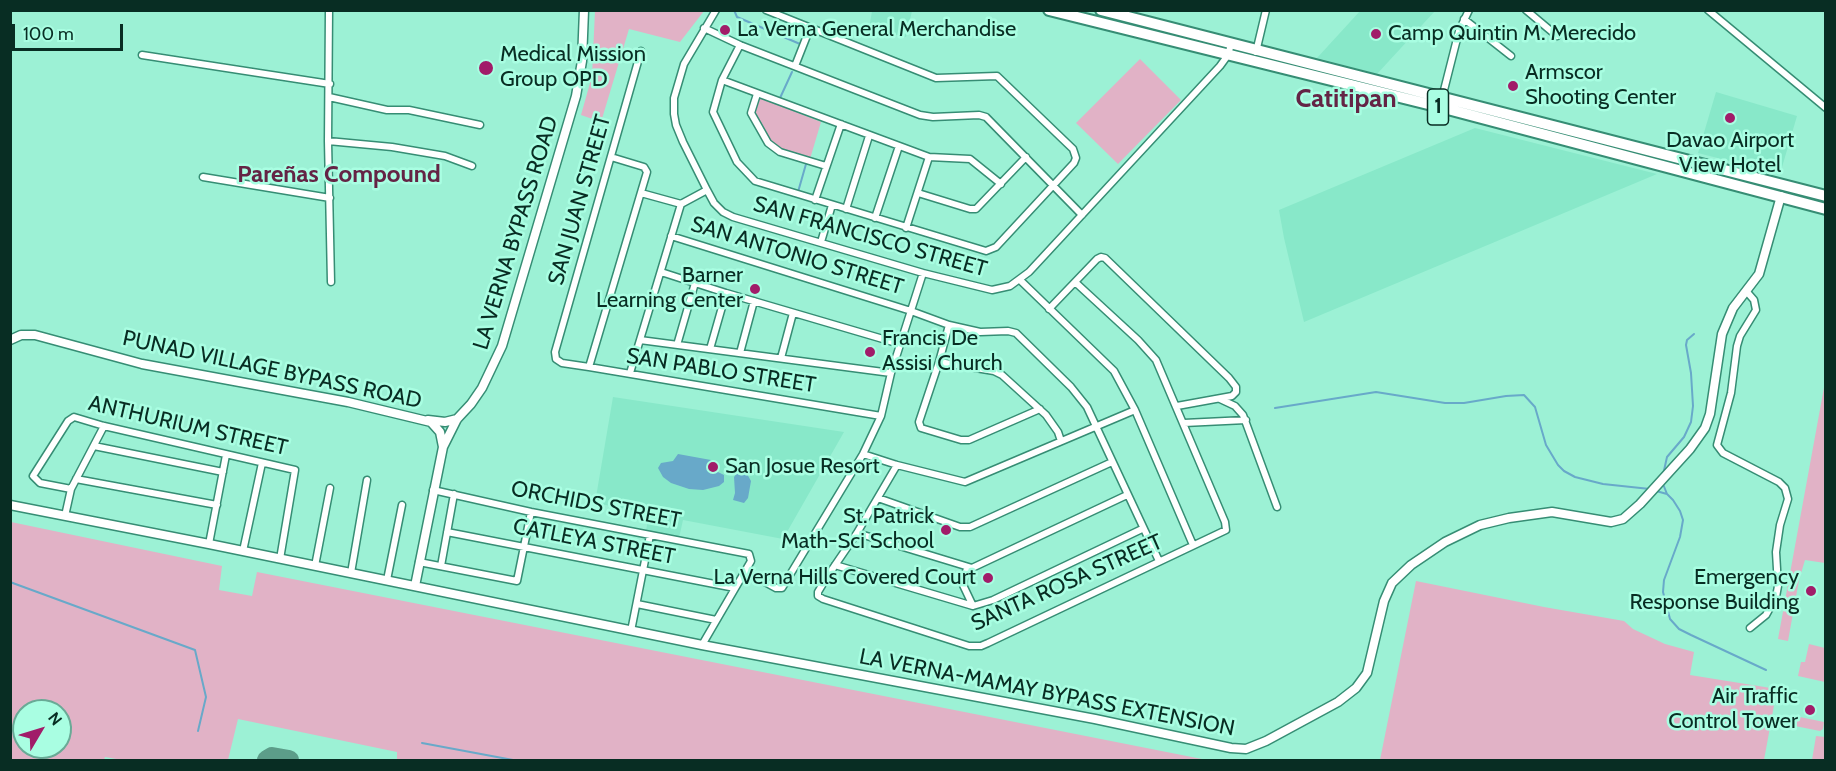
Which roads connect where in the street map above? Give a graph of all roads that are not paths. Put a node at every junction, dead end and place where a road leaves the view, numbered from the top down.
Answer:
1 (329, 10) edge
2 (584, 10) edge
3 (716, 10) edge
4 (766, 10) edge
5 (1101, 10) edge
6 (1266, 10) edge
7 (1469, 10) edge
8 (1526, 10) edge
9 (1054, 11) edge
10 (1712, 12) edge
11 (1464, 19) junction
12 (704, 28) junction
13 (810, 28) junction
14 (1557, 36) dead end
15 (1231, 44) junction
16 (740, 45) junction
17 (1257, 50) junction
18 (641, 51) dead end
19 (142, 55) dead end
20 (1228, 55) junction
21 (1511, 56) dead end
22 (1254, 62) junction
23 (795, 66) junction
24 (722, 80) junction
25 (330, 84) junction
26 (758, 94) junction
27 (329, 97) junction
28 (1441, 102) junction
29 (1826, 108) edge
30 (841, 124) junction
31 (480, 125) dead end
32 (869, 136) junction
33 (328, 141) junction
34 (898, 146) junction
35 (611, 157) junction
36 (929, 157) junction
37 (1026, 157) junction
38 (472, 166) dead end
39 (826, 166) junction
40 (1737, 172) junction
41 (203, 177) dead end
42 (1001, 184) junction
43 (1734, 184) junction
44 (1054, 186) junction
45 (706, 190) junction
46 (640, 193) junction
47 (918, 193) junction
48 (1781, 196) junction
49 (1826, 196) edge
50 (330, 198) junction
51 (815, 200) junction
52 (681, 204) junction
53 (832, 205) junction
54 (846, 209) junction
55 (1826, 209) edge
56 (1082, 215) junction
57 (874, 218) junction
58 (906, 228) junction
59 (671, 236) junction
60 (821, 242) junction
61 (661, 272) junction
62 (923, 273) junction
63 (1020, 280) junction
64 (331, 282) dead end
65 (1075, 282) junction
66 (695, 283) junction
67 (1747, 292) junction
68 (726, 293) junction
69 (754, 301) junction
70 (1049, 309) junction
71 (911, 311) junction
72 (793, 313) junction
73 (949, 325) junction
74 (10, 340) edge
75 (640, 340) junction
76 (900, 344) junction
77 (677, 345) junction
78 (710, 349) junction
79 (740, 353) junction
80 (781, 358) junction
81 (556, 359) joint
82 (939, 362) junction
83 (589, 368) junction
84 (891, 373) junction
85 (630, 374) junction
86 (1219, 399) junction
87 (1177, 406) junction
88 (1040, 409) junction
89 (1135, 410) junction
90 (881, 416) junction
91 (457, 419) junction
92 (427, 420) junction
93 (1246, 420) junction
94 (1184, 423) junction
95 (104, 426) junction
96 (1096, 428) junction
97 (1061, 441) junction
98 (94, 446) junction
99 (443, 447) junction
100 (863, 454) junction
101 (226, 455) junction
102 (1112, 462) junction
103 (262, 463) junction
104 (897, 465) junction
105 (223, 472) junction
106 (76, 479) junction
107 (367, 480) dead end
108 (330, 488) dead end
109 (71, 489) junction
110 (433, 490) junction
111 (454, 494) junction
112 (1127, 495) junction
113 (878, 498) junction
114 (217, 505) junction
115 (402, 505) dead end
116 (10, 506) edge
117 (1276, 507) dead end
118 (531, 512) junction
119 (64, 516) junction
120 (1142, 529) junction
121 (447, 532) junction
122 (857, 533) junction
123 (650, 535) junction
124 (210, 544) junction
125 (1194, 545) junction
126 (524, 547) junction
127 (243, 551) junction
128 (280, 559) junction
129 (1159, 561) junction
130 (419, 562) junction
131 (835, 565) junction
132 (315, 566) junction
133 (441, 566) junction
134 (967, 568) junction
135 (643, 570) junction
136 (745, 571) junction
137 (351, 573) junction
138 (387, 580) junction
139 (415, 586) junction
140 (735, 588) junction
141 (637, 604) junction
142 (973, 606) junction
143 (716, 620) junction
144 (1750, 628) dead end
145 (631, 631) junction
146 (702, 645) junction

1 - 25 street
2 - 91 main road, LA VERNA BYPASS ROAD
3 - 12 street, SAN FRANCISCO STREET
4 - 13 street
5 - 15 highway, 1
6 - 17 street
7 - 11 street
8 - 14 street
9 - 20 highway, 1
10 - 29 street
11 - 21 street
11 - 28 street
12 - 16 street
12 - 45 street, SAN FRANCISCO STREET
13 - 23 street
13 - 44 street
15 - 17 highway, 1
15 - 20 street, SAN FRANCISCO STREET
16 - 23 street
16 - 24 street
17 - 22 street
17 - 28 highway, 1
18 - 35 street, SAN JUAN STREET
19 - 25 street
20 - 22 highway, 1
20 - 56 street, SAN FRANCISCO STREET
22 - 28 highway, 1
23 - 37 street
24 - 26 street
24 - 51 street
25 - 27 street
26 - 30 street
26 - 39 street
27 - 31 street
27 - 33 street
28 - 40 highway, 1
28 - 43 highway, 1
30 - 32 street
30 - 39 street
32 - 34 street
32 - 54 street
33 - 38 street
33 - 50 street
34 - 36 street
34 - 57 street
35 - 46 street
35 - 81 street, SAN JUAN STREET
36 - 42 street
36 - 47 street
37 - 42 street
37 - 44 street
39 - 51 street
40 - 43 highway
40 - 49 highway, 1
41 - 50 street
42 - 47 street
43 - 48 highway, 1
44 - 56 street
44 - 58 street
45 - 52 street
45 - 60 street, SAN FRANCISCO STREET
46 - 52 street
46 - 83 street
47 - 58 street
48 - 55 highway, 1
48 - 67 main road, LA VERNA-MAMAY BYPASS EXTENSION
50 - 64 street
51 - 53 street
52 - 59 street
53 - 54 street
53 - 60 street
54 - 57 street
56 - 63 street, SAN FRANCISCO STREET
57 - 58 street
59 - 61 street
59 - 71 street, SAN ANTONIO STREET
60 - 62 street, SAN FRANCISCO STREET
61 - 66 street
61 - 75 street
62 - 63 street, SAN FRANCISCO STREET
62 - 71 street
63 - 70 street
65 - 70 street
65 - 86 street
65 - 87 street
66 - 68 street
66 - 77 street
67 - 144 street
67 - 146 main road, LA VERNA-MAMAY BYPASS EXTENSION
68 - 69 street
68 - 78 street
69 - 72 street
69 - 79 street
70 - 89 street
71 - 73 street, SAN ANTONIO STREET
71 - 76 street
72 - 76 street
72 - 80 street
73 - 82 street
73 - 96 street, SAN ANTONIO STREET
74 - 92 main road, PUNAD VILLAGE BYPASS ROAD
75 - 77 street
75 - 85 street
76 - 84 street
77 - 78 street
78 - 79 street
79 - 80 street
80 - 84 street
81 - 83 street, SAN PABLO STREET
82 - 88 street
82 - 88 street
83 - 85 street, SAN PABLO STREET
84 - 90 street
85 - 90 street, SAN PABLO STREET
86 - 87 street
86 - 93 street
87 - 94 street
88 - 97 street
89 - 96 street
89 - 125 street
90 - 100 street
91 - 92 main road
91 - 99 main road, LA VERNA BYPASS ROAD
92 - 99 main road, PUNAD VILLAGE BYPASS ROAD
93 - 94 street
93 - 117 street
94 - 125 street, SANTA ROSA STREET
95 - 98 street
95 - 101 street, ANTHURIUM STREET
95 - 109 street, ANTHURIUM STREET
96 - 97 street
96 - 102 street, SAN ANTONIO STREET
97 - 104 street
98 - 105 street
98 - 106 street
99 - 110 main road
100 - 104 street
100 - 136 street
101 - 103 street, ANTHURIUM STREET
101 - 105 street
102 - 112 street, SAN ANTONIO STREET
102 - 113 street
103 - 127 street
103 - 128 street, ANTHURIUM STREET
104 - 113 street
105 - 114 street
106 - 109 street
106 - 114 street
107 - 137 street
108 - 132 street
109 - 119 street
110 - 111 street, ORCHIDS STREET
110 - 130 main road
111 - 118 street, ORCHIDS STREET
111 - 121 street
112 - 120 street, SAN ANTONIO STREET
112 - 134 street
113 - 122 street
114 - 124 street
115 - 138 street
116 - 119 main road
118 - 123 street, ORCHIDS STREET
118 - 126 street
119 - 124 main road
120 - 129 street, SAN ANTONIO STREET
120 - 142 street
121 - 126 street, CATLEYA STREET
121 - 133 street
122 - 131 street
122 - 134 street
123 - 135 street
123 - 136 street, ORCHIDS STREET
124 - 127 main road
125 - 129 street, SANTA ROSA STREET
126 - 133 street
126 - 135 street, CATLEYA STREET
127 - 128 main road
128 - 132 main road
129 - 131 street, SANTA ROSA STREET
130 - 133 street
130 - 139 main road
131 - 142 street
132 - 137 main road
134 - 142 street
135 - 140 street, CATLEYA STREET
135 - 141 street
136 - 140 street
137 - 138 main road
138 - 139 main road
139 - 145 main road
140 - 143 street
141 - 143 street
141 - 145 street
143 - 146 street
145 - 146 main road

